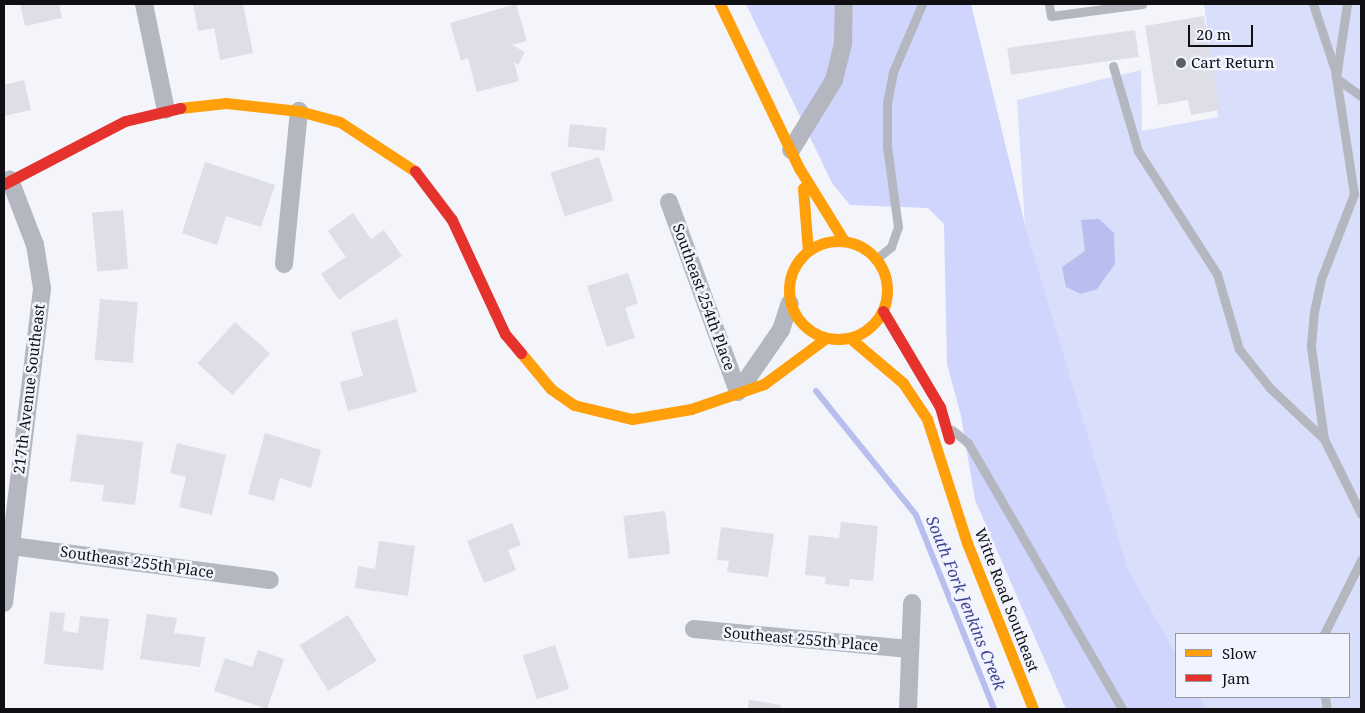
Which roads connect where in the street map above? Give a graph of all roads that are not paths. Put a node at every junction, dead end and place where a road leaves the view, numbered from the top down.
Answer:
1 (144, 4) edge
2 (720, 4) edge
3 (844, 4) edge
4 (922, 4) edge
5 (1049, 4) edge
6 (1142, 4) edge
7 (1313, 4) edge
8 (1347, 4) edge
9 (1113, 66) dead end
10 (1336, 78) junction
11 (1361, 96) edge
12 (166, 110) junction
13 (299, 110) junction
14 (791, 150) junction
15 (799, 168) junction
16 (7, 182) edge
17 (669, 202) dead end
18 (844, 241) junction
19 (808, 251) junction
20 (876, 259) junction
21 (284, 264) dead end
22 (790, 303) junction
23 (883, 311) junction
24 (826, 338) junction
25 (850, 338) junction
26 (738, 392) junction
27 (944, 423) junction
28 (1324, 439) junction
29 (955, 500) junction
30 (1361, 514) edge
31 (7, 545) edge
32 (1361, 560) edge
33 (270, 580) dead end
34 (4, 603) edge
35 (912, 603) dead end
36 (694, 629) dead end
37 (1324, 633) edge
38 (909, 649) junction
39 (908, 709) edge
40 (1033, 709) edge
41 (1122, 709) edge

1 - 12 street
2 - 14 street
3 - 14 street
4 - 20 lane
5 - 6 lane
7 - 10 lane
8 - 10 lane
9 - 28 lane
10 - 11 lane
10 - 28 lane
12 - 13 street
12 - 16 street
13 - 21 street
13 - 26 street
14 - 15 street
15 - 18 street
15 - 19 street
16 - 31 street, 217th Avenue Southeast
17 - 26 street, Southeast 254th Place
18 - 19 street
18 - 20 street
19 - 22 street
20 - 23 street
22 - 24 street
22 - 26 street, Southeast 254th Place
23 - 25 street
23 - 27 street, Witte Road Southeast
24 - 25 street
24 - 26 street
25 - 29 street, Witte Road Southeast
27 - 29 street, Witte Road Southeast
27 - 41 lane
28 - 30 lane
29 - 40 street, Witte Road Southeast
31 - 33 street, Southeast 255th Place
31 - 34 street, 217th Avenue Southeast
32 - 37 lane
35 - 38 street
36 - 38 street, Southeast 255th Place
38 - 39 street

